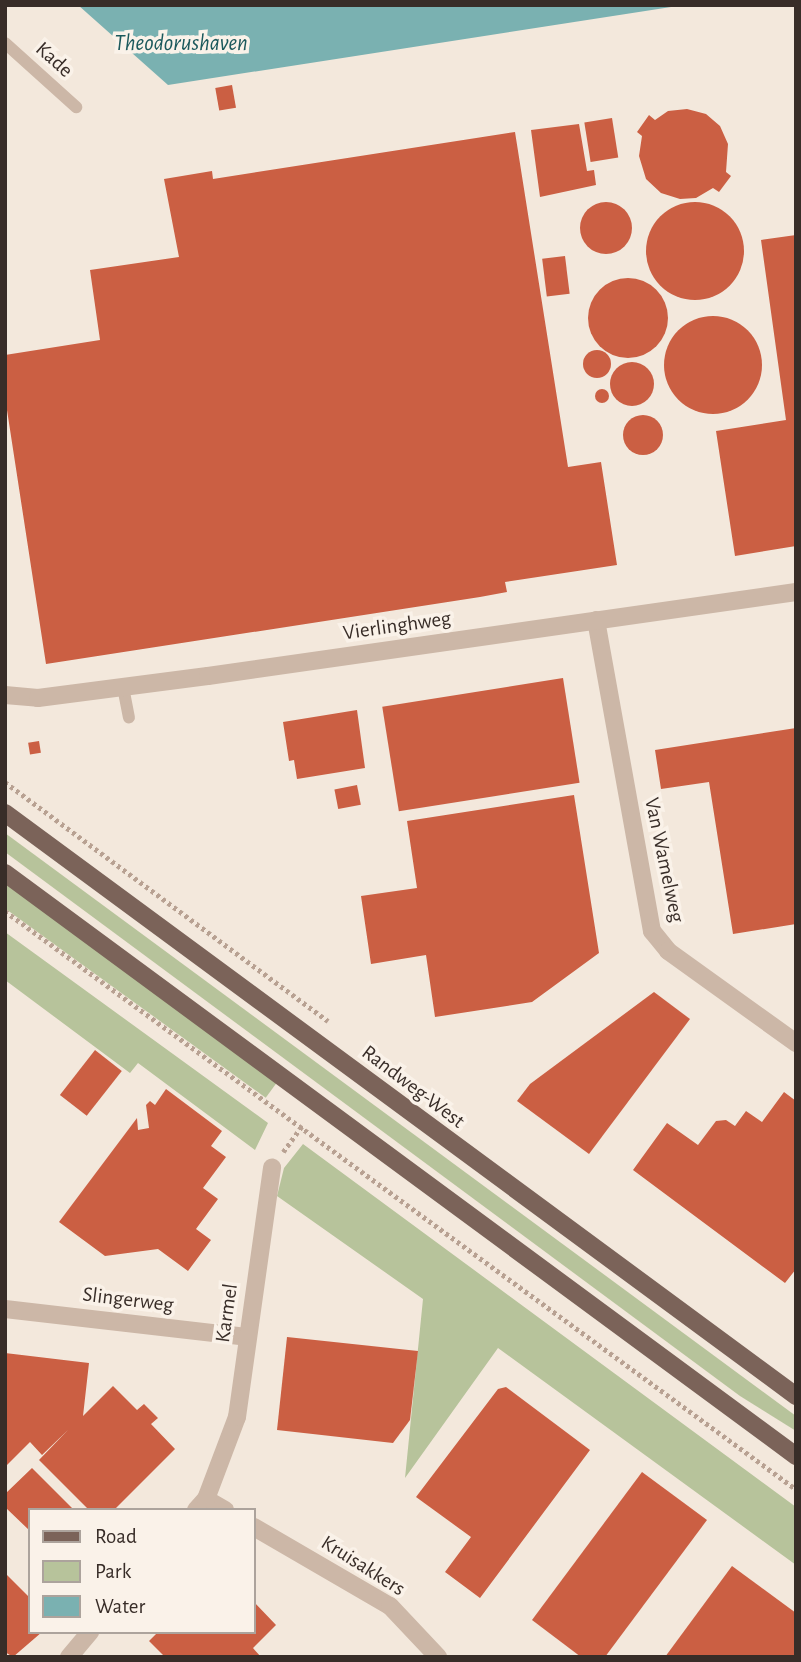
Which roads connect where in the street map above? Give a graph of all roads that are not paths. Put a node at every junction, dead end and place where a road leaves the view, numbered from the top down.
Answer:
1 (5, 43) edge
2 (76, 107) dead end
3 (796, 592) edge
4 (596, 620) junction
5 (123, 687) junction
6 (5, 695) edge
7 (129, 717) dead end
8 (5, 813) edge
9 (5, 873) edge
10 (796, 1043) edge
11 (272, 1167) road end
12 (5, 1309) edge
13 (246, 1337) junction
14 (796, 1396) edge
15 (796, 1456) edge
16 (201, 1504) edge
17 (256, 1528) edge
18 (88, 1634) edge
19 (69, 1657) edge
20 (438, 1657) edge

1 - 2 lane, Kade
3 - 4 street, Vierlinghweg
4 - 5 street, Vierlinghweg
4 - 10 street, Van Wamelweg
5 - 6 street, Vierlinghweg
5 - 7 lane
8 - 14 main road, Randweg-West
9 - 15 main road
11 - 13 street, Karmel
12 - 13 street, Slingerweg
13 - 16 street, Karmel
17 - 20 street, Kruisakkers
18 - 19 street

